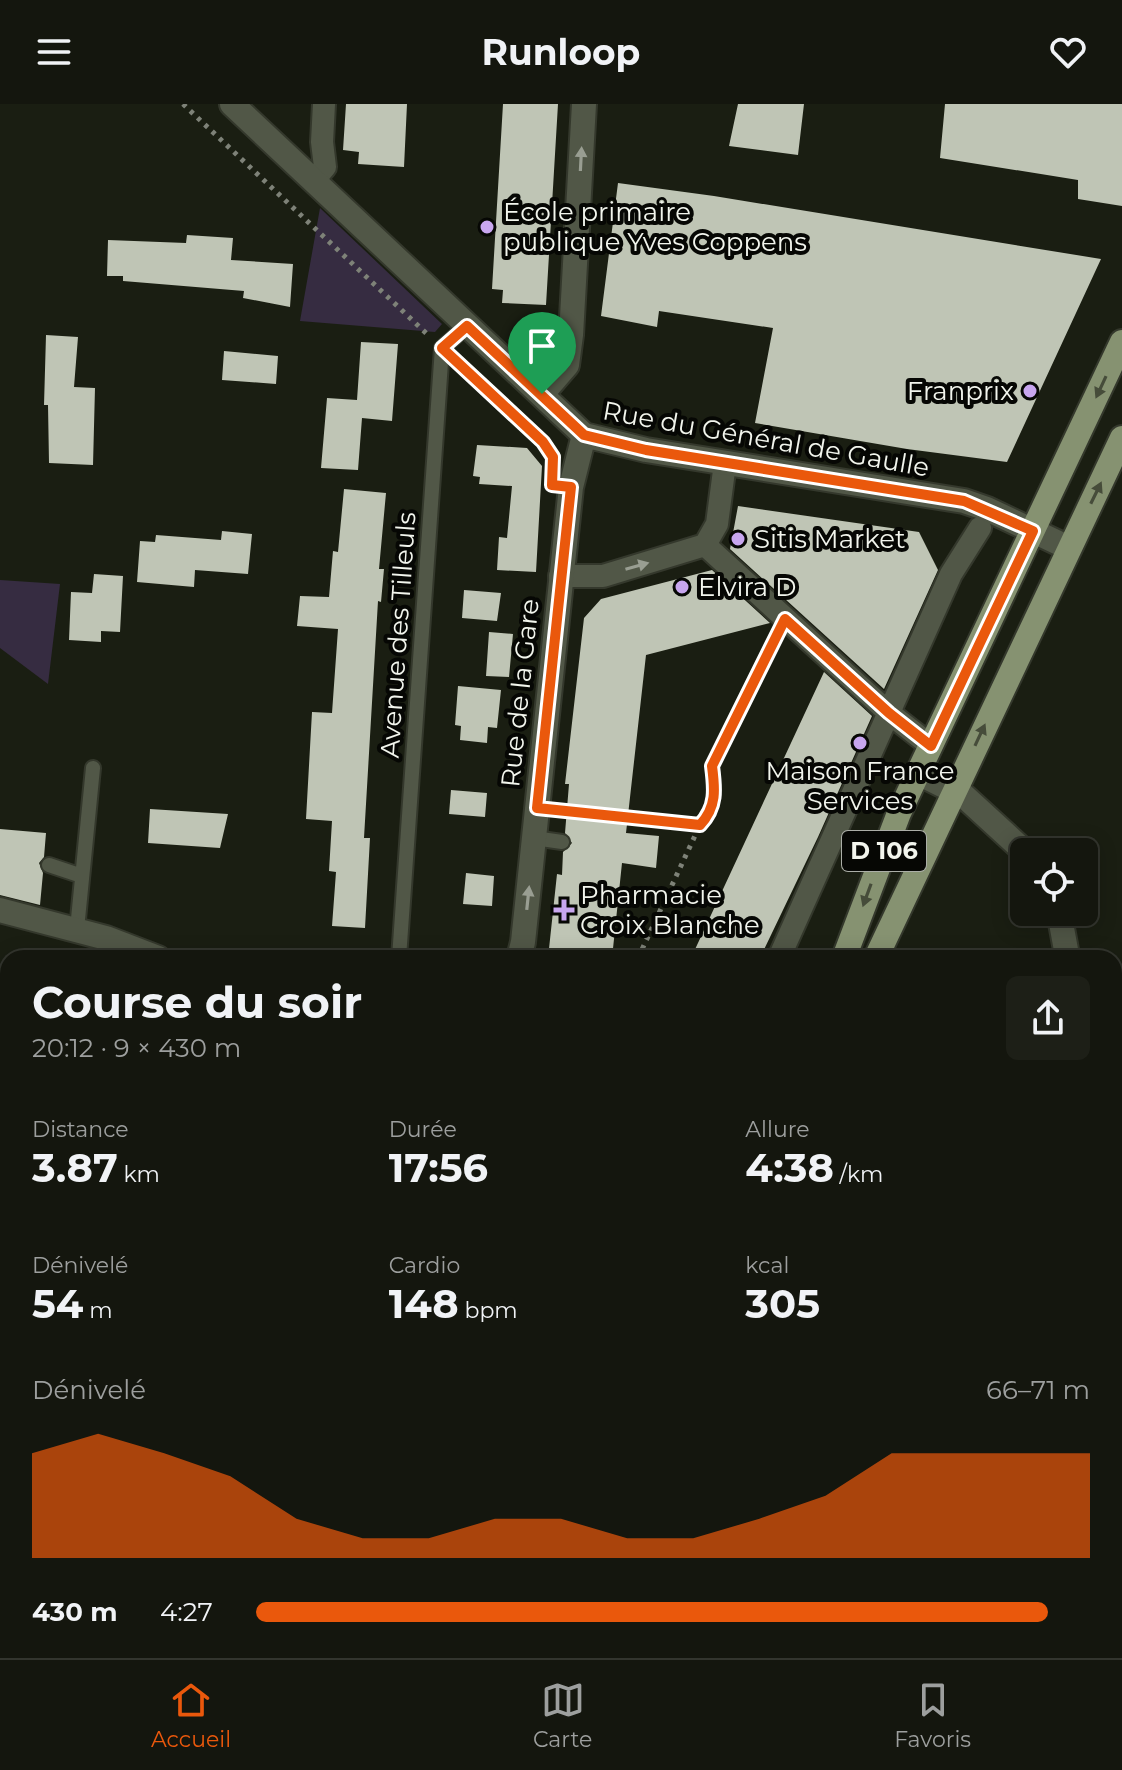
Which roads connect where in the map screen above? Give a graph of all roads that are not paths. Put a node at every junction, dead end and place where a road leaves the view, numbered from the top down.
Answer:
1 (232, 104) edge
2 (324, 104) edge
3 (584, 104) edge
4 (314, 180) junction
5 (467, 326) junction
6 (1122, 342) edge
7 (542, 394) junction
8 (584, 435) junction
9 (1122, 438) edge
10 (725, 463) junction
11 (980, 528) dead end
12 (1033, 531) junction
13 (705, 545) junction
14 (1069, 548) junction
15 (560, 576) junction
16 (889, 713) junction
17 (931, 746) junction
18 (93, 768) dead end
19 (918, 773) junction
20 (954, 791) junction
21 (534, 838) junction
22 (1010, 838) edge
23 (562, 842) dead end
24 (49, 865) dead end
25 (82, 876) junction
26 (0, 910) edge
27 (1062, 926) edge
28 (77, 929) junction
29 (136, 950) edge
30 (400, 950) edge
31 (521, 950) edge
32 (783, 950) edge
33 (847, 950) edge
34 (880, 950) edge
35 (1066, 950) dead end

1 - 4 street, Rue du Général de Gaulle
2 - 4 street
7 -> 3 street
4 - 5 street, Rue du Général de Gaulle
5 - 7 street, Rue du Général de Gaulle
5 - 30 lane, Avenue des Tilleuls
6 -> 12 main road, D 106
7 - 8 street, Rue du Général de Gaulle
8 - 10 street, Rue du Général de Gaulle
8 - 15 street, Rue de la Gare
14 -> 9 main road, D 106
10 - 12 street, Rue du Général de Gaulle
10 - 13 street
11 - 16 street
12 - 14 street, Rue du Général de Gaulle
12 - 17 main road, D 106
15 -> 13 street
13 - 16 street
20 -> 14 main road, D 106
15 - 21 street, Rue de la Gare
16 - 17 street
16 - 32 street
17 - 19 main road, D 106
18 - 25 lane
19 - 20 street
19 -> 33 main road, D 106
20 - 22 street
20 - 34 main road, D 106
21 - 23 lane
31 -> 21 street, Rue de la Gare
24 - 25 lane
25 - 28 lane
26 - 28 street
27 - 35 street
28 - 29 street

